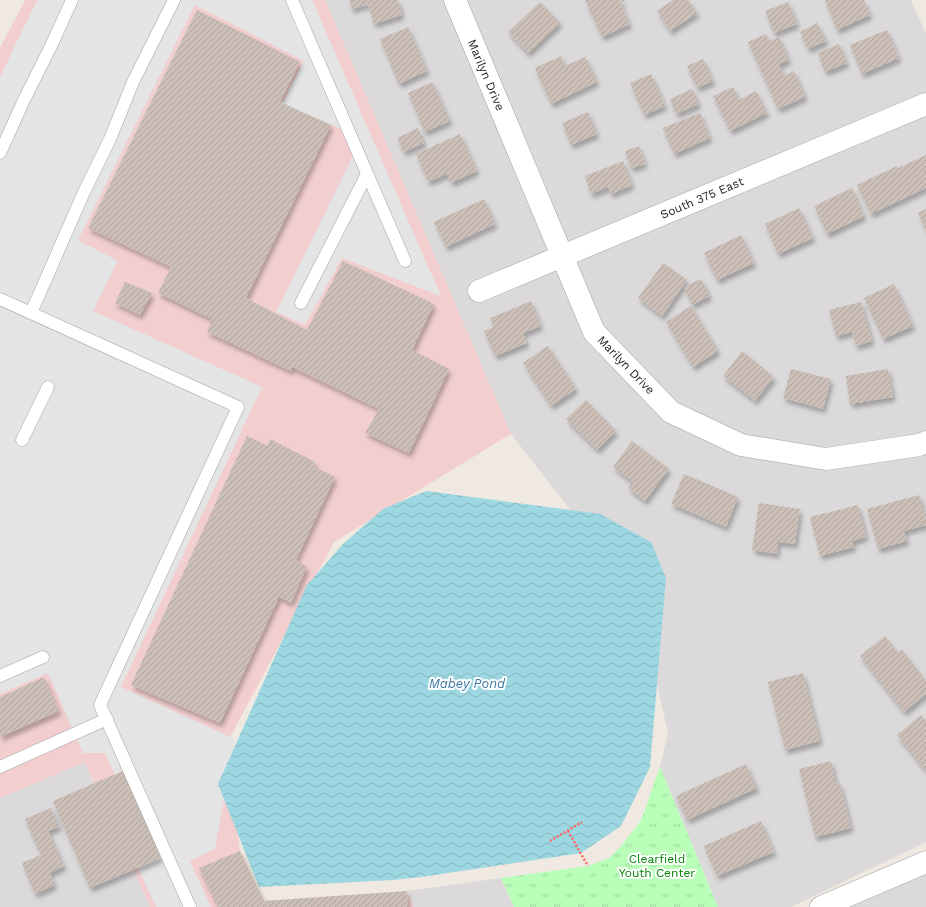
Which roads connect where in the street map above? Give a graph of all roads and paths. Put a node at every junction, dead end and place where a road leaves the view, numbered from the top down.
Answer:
1 (72, 0) edge
2 (174, 0) edge
3 (292, 0) edge
4 (457, 1) edge
5 (926, 104) edge
6 (0, 153) edge
7 (368, 174) junction
8 (562, 256) junction
9 (405, 261) dead end
10 (479, 291) dead end
11 (0, 299) edge
12 (301, 303) dead end
13 (32, 313) junction
14 (48, 387) dead end
15 (22, 440) dead end
16 (926, 442) edge
17 (43, 657) dead end
18 (0, 676) edge
19 (107, 719) junction
20 (0, 767) edge
21 (582, 822) dead end
22 (568, 831) junction
23 (550, 841) dead end
24 (926, 862) edge
25 (588, 866) dead end
26 (190, 907) edge
27 (822, 907) edge

1 - 6 lane
2 - 13 lane
3 - 7 lane
4 - 8 street, Marilyn Drive
5 - 8 street, South 375 East
7 - 9 lane
7 - 12 lane
8 - 10 street, South 375 East
8 - 16 street, Marilyn Drive
11 - 13 lane
13 - 19 lane
14 - 15 lane
17 - 18 lane
19 - 20 lane
19 - 26 lane
21 - 22 path
22 - 23 path
22 - 25 path
24 - 27 street

